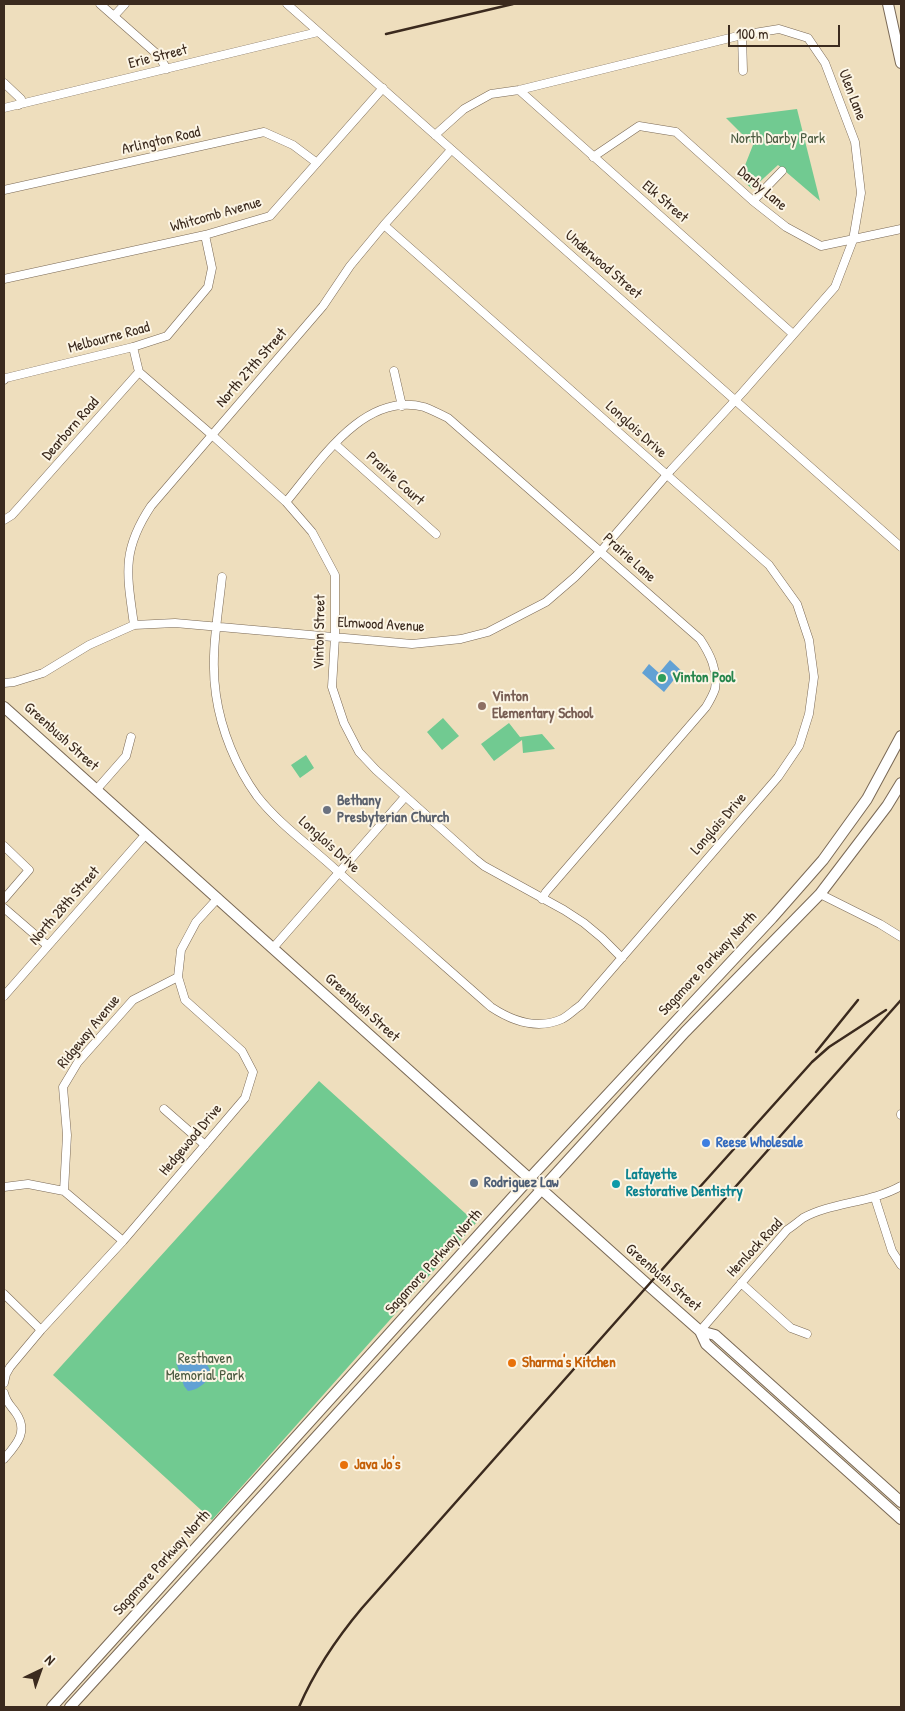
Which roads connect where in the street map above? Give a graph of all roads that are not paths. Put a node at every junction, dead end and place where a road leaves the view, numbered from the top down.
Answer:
1 (100, 4) edge
2 (125, 4) edge
3 (287, 4) edge
4 (888, 4) edge
5 (114, 16) junction
6 (318, 32) junction
7 (742, 35) junction
8 (901, 63) edge
9 (166, 69) junction
10 (743, 71) dead end
11 (4, 83) edge
12 (383, 88) junction
13 (518, 90) junction
14 (19, 105) junction
15 (4, 108) edge
16 (436, 135) junction
17 (451, 150) junction
18 (593, 158) junction
19 (317, 163) junction
20 (782, 171) dead end
21 (4, 190) edge
22 (753, 201) junction
23 (384, 225) junction
24 (901, 229) edge
25 (205, 235) junction
26 (853, 240) junction
27 (4, 279) edge
28 (793, 334) junction
29 (133, 347) junction
30 (394, 371) dead end
31 (139, 372) junction
32 (4, 380) edge
33 (736, 400) junction
34 (402, 406) junction
35 (212, 435) junction
36 (335, 444) junction
37 (666, 476) junction
38 (286, 502) junction
39 (4, 520) edge
40 (436, 534) dead end
41 (901, 547) edge
42 (601, 551) junction
43 (222, 577) dead end
44 (134, 625) junction
45 (217, 627) junction
46 (335, 637) junction
47 (4, 683) edge
48 (4, 706) edge
49 (901, 736) edge
50 (131, 737) dead end
51 (901, 783) edge
52 (97, 789) junction
53 (405, 797) junction
54 (146, 834) junction
55 (4, 846) edge
56 (339, 873) junction
57 (820, 894) junction
58 (218, 898) junction
59 (4, 899) edge
60 (542, 899) junction
61 (4, 908) edge
62 (901, 937) edge
63 (48, 946) junction
64 (273, 948) junction
65 (622, 958) junction
66 (178, 977) junction
67 (4, 996) edge
68 (164, 1109) dead end
69 (205, 1145) junction
70 (529, 1179) junction
71 (901, 1186) edge
72 (4, 1187) edge
73 (542, 1190) junction
74 (64, 1191) junction
75 (875, 1198) junction
76 (123, 1242) junction
77 (901, 1265) edge
78 (741, 1283) junction
79 (4, 1294) edge
80 (41, 1330) junction
81 (700, 1331) junction
82 (807, 1334) dead end
83 (4, 1384) edge
84 (4, 1393) edge
85 (4, 1459) edge
86 (901, 1502) edge
87 (901, 1519) edge
88 (52, 1707) edge
89 (70, 1707) edge

1 - 5 street
2 - 5 street
3 - 6 street, Underwood Street
4 - 8 main road
5 - 9 street
6 - 9 street, Erie Street
6 - 12 street, Underwood Street
7 - 10 street
7 - 13 street, Ulen Lane
7 - 26 street, Ulen Lane
9 - 14 street, Erie Street
11 - 14 street
12 - 16 street, Underwood Street
12 - 19 street, Whitcomb Avenue
13 - 16 street, Ulen Lane
13 - 18 street, Elk Street
14 - 15 street, Erie Street
16 - 17 street, Underwood Street
17 - 23 street, North 27th Street
17 - 33 street, Underwood Street
18 - 22 street, Darby Lane
18 - 28 street, Elk Street
19 - 21 street, Arlington Road
19 - 25 street, Whitcomb Avenue
20 - 22 street
22 - 26 street, Darby Lane
23 - 35 street, North 27th Street
23 - 37 street, Longlois Drive
24 - 26 street, Darby Lane
25 - 27 street, Whitcomb Avenue
25 - 29 street, Melbourne Road
26 - 28 street, Ulen Lane
28 - 33 street, Ulen Lane
29 - 31 street
29 - 32 street, Melbourne Road
30 - 34 street
31 - 35 street, Vinton Street
31 - 39 street, Dearborn Road
33 - 37 street, Elmwood Avenue
33 - 41 street, Underwood Street
34 - 36 street, Prairie Lane
34 - 42 street, Prairie Lane
35 - 38 street, Vinton Street
35 - 44 street, North 27th Street
36 - 38 street, Prairie Lane
36 - 40 street, Prairie Court
37 - 42 street, Elmwood Avenue
37 - 65 street, Longlois Drive
38 - 46 street, Vinton Street
42 - 46 street, Elmwood Avenue
42 - 60 street, Prairie Lane
43 - 45 street, Longlois Drive
44 - 45 street, Elmwood Avenue
44 - 47 street, Elmwood Avenue
45 - 46 street, Elmwood Avenue
45 - 56 street, Longlois Drive
46 - 53 street, Vinton Street
48 - 52 main road, Greenbush Street
49 - 70 main road, Sagamore Parkway North
50 - 52 street
51 - 57 main road, Sagamore Parkway North
52 - 54 main road, Greenbush Street
53 - 56 street
53 - 60 street, Vinton Street
54 - 58 main road, Greenbush Street
54 - 63 street, North 28th Street
55 - 59 street
56 - 64 street
56 - 65 street, Longlois Drive
57 - 62 street
57 - 73 main road, Sagamore Parkway North
58 - 64 main road, Greenbush Street
58 - 66 street, Hedgewood Drive
60 - 65 street, Vinton Street
61 - 63 street
63 - 67 street, North 28th Street
64 - 70 main road, Greenbush Street
66 - 69 street, Hedgewood Drive
66 - 74 street, Ridgeway Avenue
68 - 69 street
69 - 76 street, Hedgewood Drive
70 - 73 main road, Greenbush Street
70 - 88 main road, Sagamore Parkway North
71 - 75 street, Hemlock Road
72 - 74 street
73 - 81 main road, Greenbush Street
73 - 89 main road, Sagamore Parkway North
74 - 76 street
75 - 77 street
75 - 78 street, Hemlock Road
76 - 80 street, Hedgewood Drive
78 - 81 street, Hemlock Road
78 - 82 street
79 - 80 street
80 - 83 street, Hedgewood Drive
81 - 86 main road, Greenbush Street
81 - 87 main road, Greenbush Street
84 - 85 street

